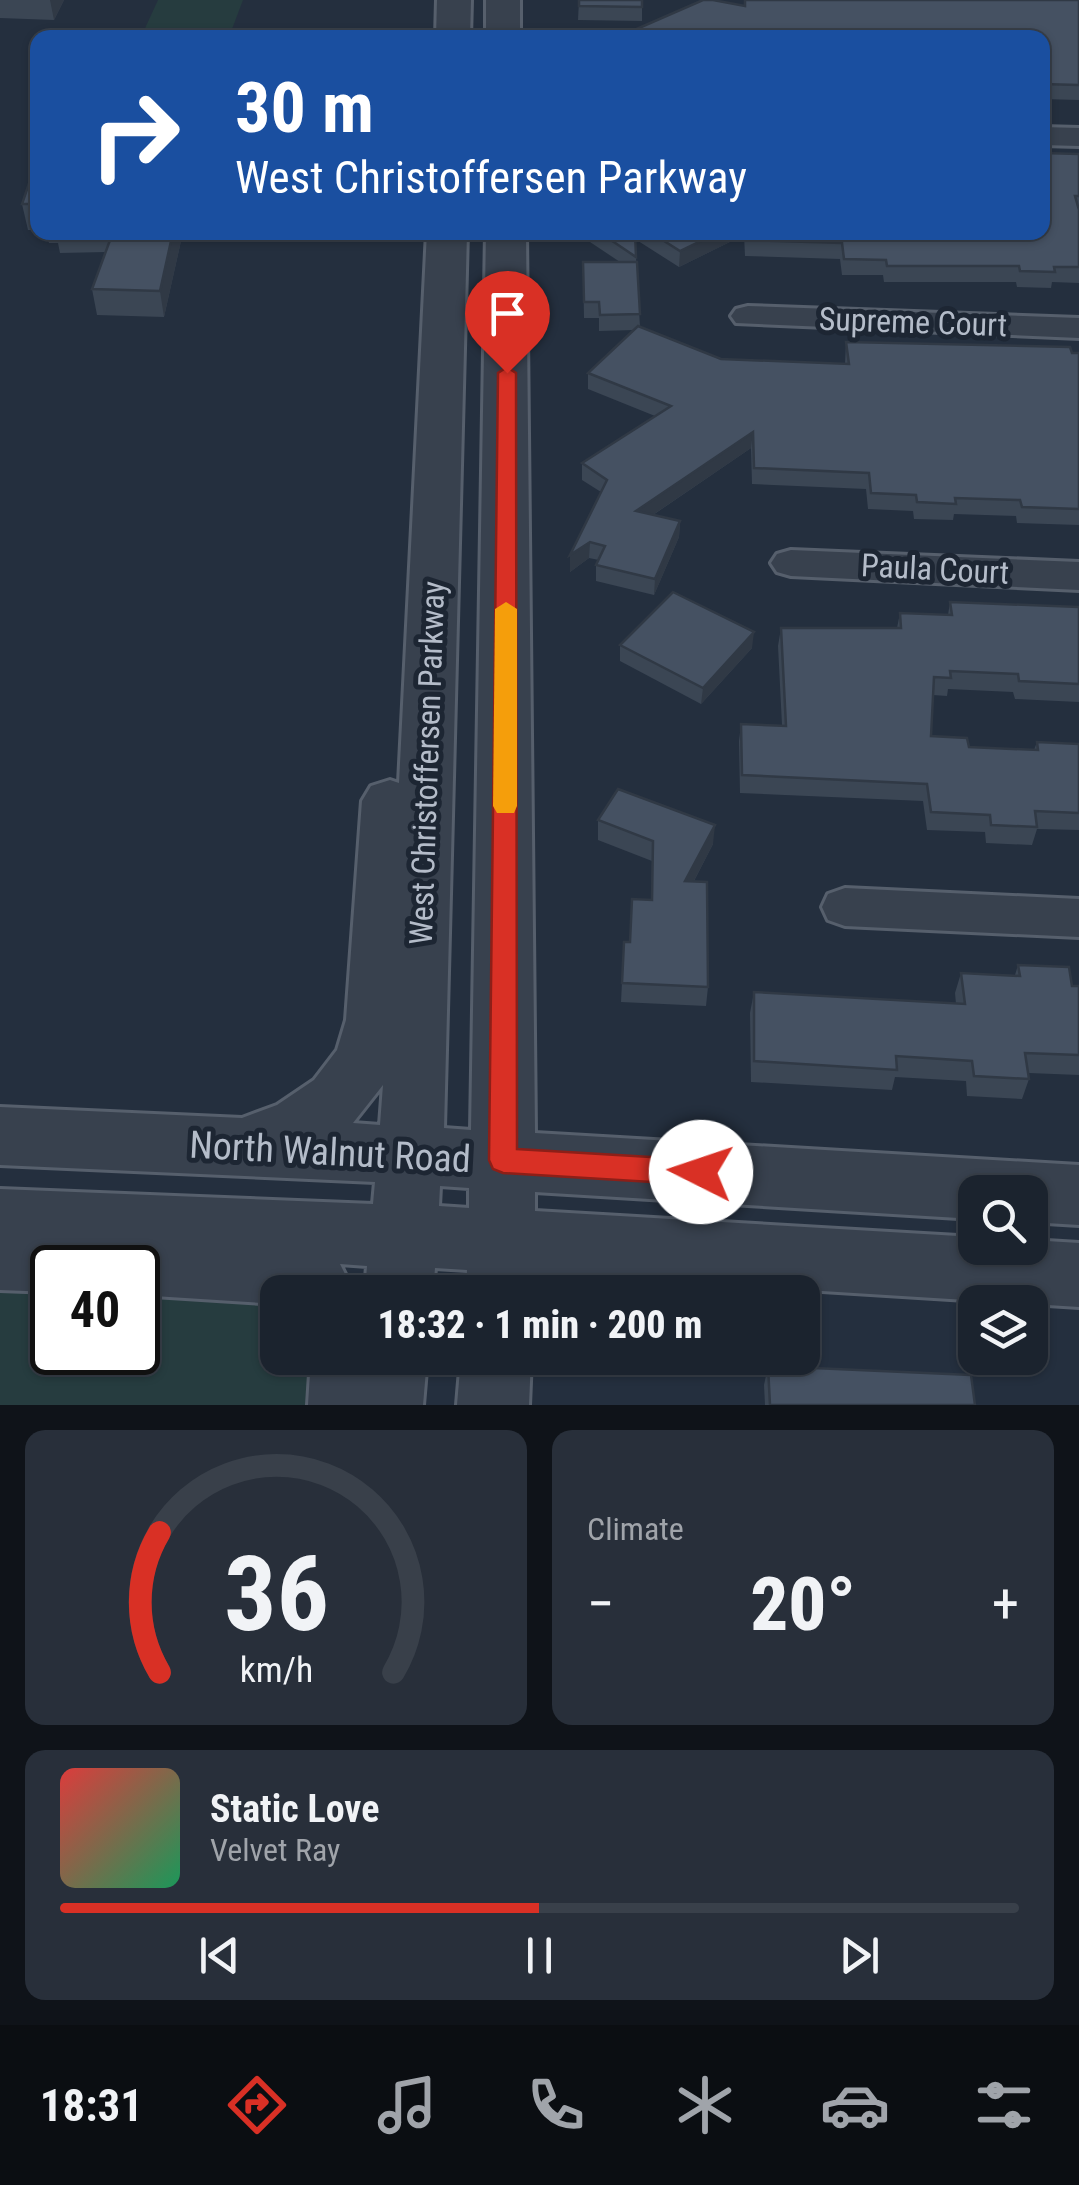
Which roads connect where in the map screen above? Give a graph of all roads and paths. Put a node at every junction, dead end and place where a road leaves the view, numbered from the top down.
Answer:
1 (454, 0) edge
2 (503, 0) edge
3 (453, 30) edge
4 (503, 30) edge
5 (1050, 136) edge
6 (1079, 138) edge
7 (446, 240) edge
8 (506, 240) edge
9 (748, 316) dead end
10 (1079, 328) edge
11 (791, 563) dead end
12 (1079, 576) edge
13 (428, 708) junction
14 (845, 907) dead end
15 (1079, 918) edge
16 (0, 1136) edge
17 (230, 1148) junction
18 (410, 1155) junction
19 (503, 1160) junction
20 (1079, 1195) edge
21 (0, 1220) edge
22 (0, 1258) edge
23 (401, 1264) edge
24 (500, 1266) edge
25 (288, 1275) edge
26 (1079, 1275) edge
27 (345, 1375) edge
28 (390, 1375) edge
29 (495, 1375) edge
30 (344, 1405) edge
31 (387, 1405) edge
32 (494, 1405) edge

1 - 3 street
2 - 4 street
5 - 6 street
7 - 13 street, West Christoffersen Parkway
8 - 19 street
9 - 10 street, Supreme Court
11 - 12 street, Paula Court
13 - 17 street
13 - 18 street, West Christoffersen Parkway
14 - 15 street
16 - 17 street, North Walnut Road
17 - 18 street, North Walnut Road
18 - 19 street, North Walnut Road
18 - 23 street, West Christoffersen Parkway
19 - 20 street, North Walnut Road
19 - 24 street
21 - 23 street
22 - 25 street
23 - 24 street
24 - 26 street
27 - 30 street
28 - 31 street
29 - 32 street

